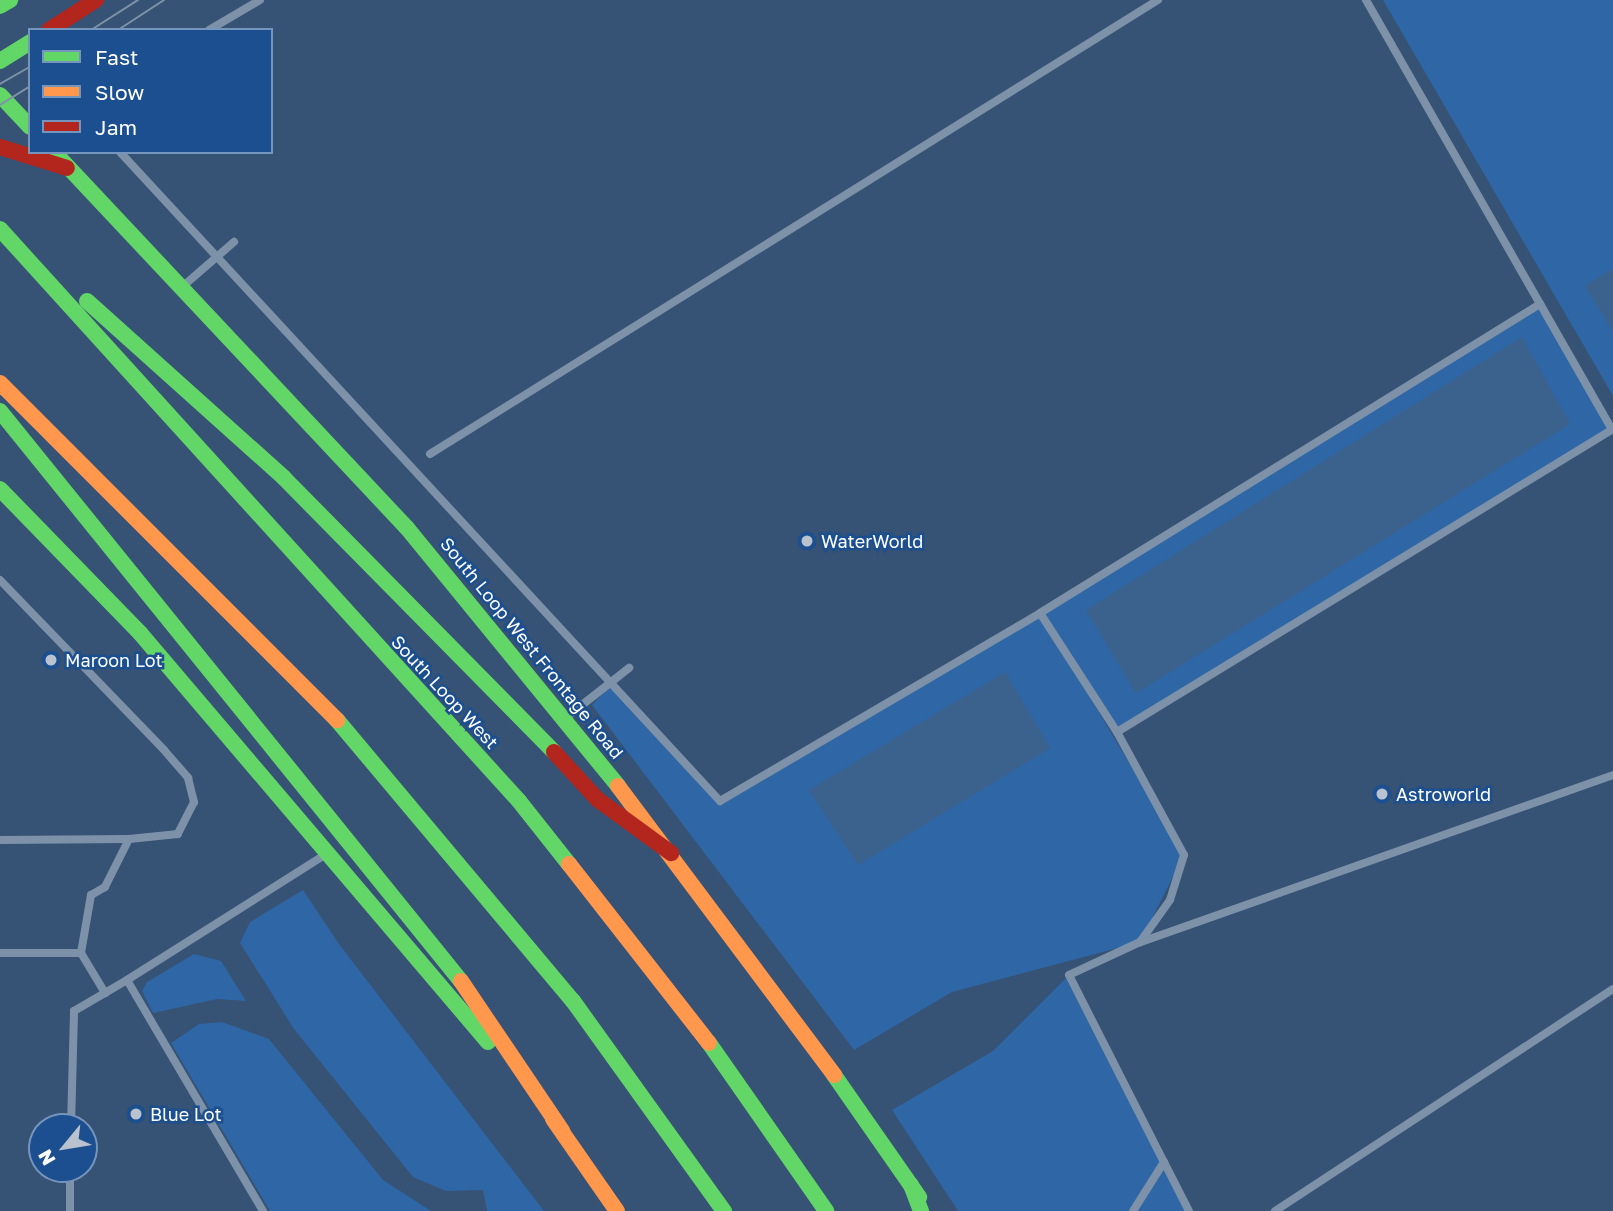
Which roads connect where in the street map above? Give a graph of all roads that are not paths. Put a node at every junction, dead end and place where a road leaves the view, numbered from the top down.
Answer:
1 (10, 0) edge
2 (96, 0) edge
3 (260, 0) edge
4 (1158, 0) edge
5 (1366, 0) edge
6 (0, 6) edge
7 (52, 28) edge
8 (212, 28) edge
9 (28, 43) edge
10 (0, 61) edge
11 (0, 95) edge
12 (28, 125) edge
13 (0, 147) edge
14 (56, 154) edge
15 (122, 154) edge
16 (70, 169) junction
17 (0, 223) edge
18 (0, 229) edge
19 (234, 242) dead end
20 (214, 255) junction
21 (182, 287) junction
22 (1540, 304) junction
23 (0, 383) edge
24 (0, 411) edge
25 (1612, 430) edge
26 (430, 453) dead end
27 (0, 489) edge
28 (0, 580) edge
29 (1040, 613) junction
30 (629, 668) dead end
31 (613, 683) junction
32 (566, 718) junction
33 (1117, 732) junction
34 (1613, 775) edge
35 (129, 839) junction
36 (0, 841) edge
37 (330, 851) junction
38 (671, 853) junction
39 (1140, 942) junction
40 (0, 953) edge
41 (81, 953) junction
42 (127, 980) junction
43 (1613, 989) edge
44 (105, 993) junction
45 (71, 1113) edge
46 (562, 1131) junction
47 (1164, 1162) junction
48 (71, 1183) edge
49 (911, 1185) junction
50 (70, 1211) edge
51 (263, 1211) edge
52 (617, 1211) edge
53 (724, 1211) edge
54 (826, 1211) edge
55 (921, 1211) edge
56 (928, 1211) edge
57 (1133, 1211) edge
58 (1189, 1211) edge
59 (1275, 1211) edge

1 - 6 main road
2 - 7 main road
3 - 8 lane
4 - 26 lane
5 - 22 lane
9 - 10 main road
11 - 12 main road
13 - 16 main road
14 - 16 main road, South Loop West Frontage Road
15 - 20 lane
16 - 21 main road, South Loop West Frontage Road
17 - 38 main road
18 - 54 main road, South Loop West
19 - 20 lane
20 - 21 lane
20 - 31 lane
21 - 32 main road, South Loop West Frontage Road
22 - 25 lane
22 - 29 lane
23 - 53 main road
24 - 46 main road
25 - 33 lane
27 - 37 main road
28 - 35 lane
29 - 31 lane
29 - 33 lane
30 - 31 lane
31 - 32 lane
32 - 38 main road, South Loop West Frontage Road
33 - 39 lane
34 - 39 lane
35 - 36 lane
35 - 41 lane
37 - 42 lane
37 - 46 main road
38 - 49 main road, South Loop West Frontage Road
39 - 47 lane
40 - 41 lane
41 - 44 lane
42 - 44 lane
42 - 51 lane
43 - 59 lane
44 - 45 lane
46 - 52 main road
47 - 57 lane
47 - 58 lane
48 - 50 lane
49 - 55 main road
49 - 56 main road, South Loop West Frontage Road

